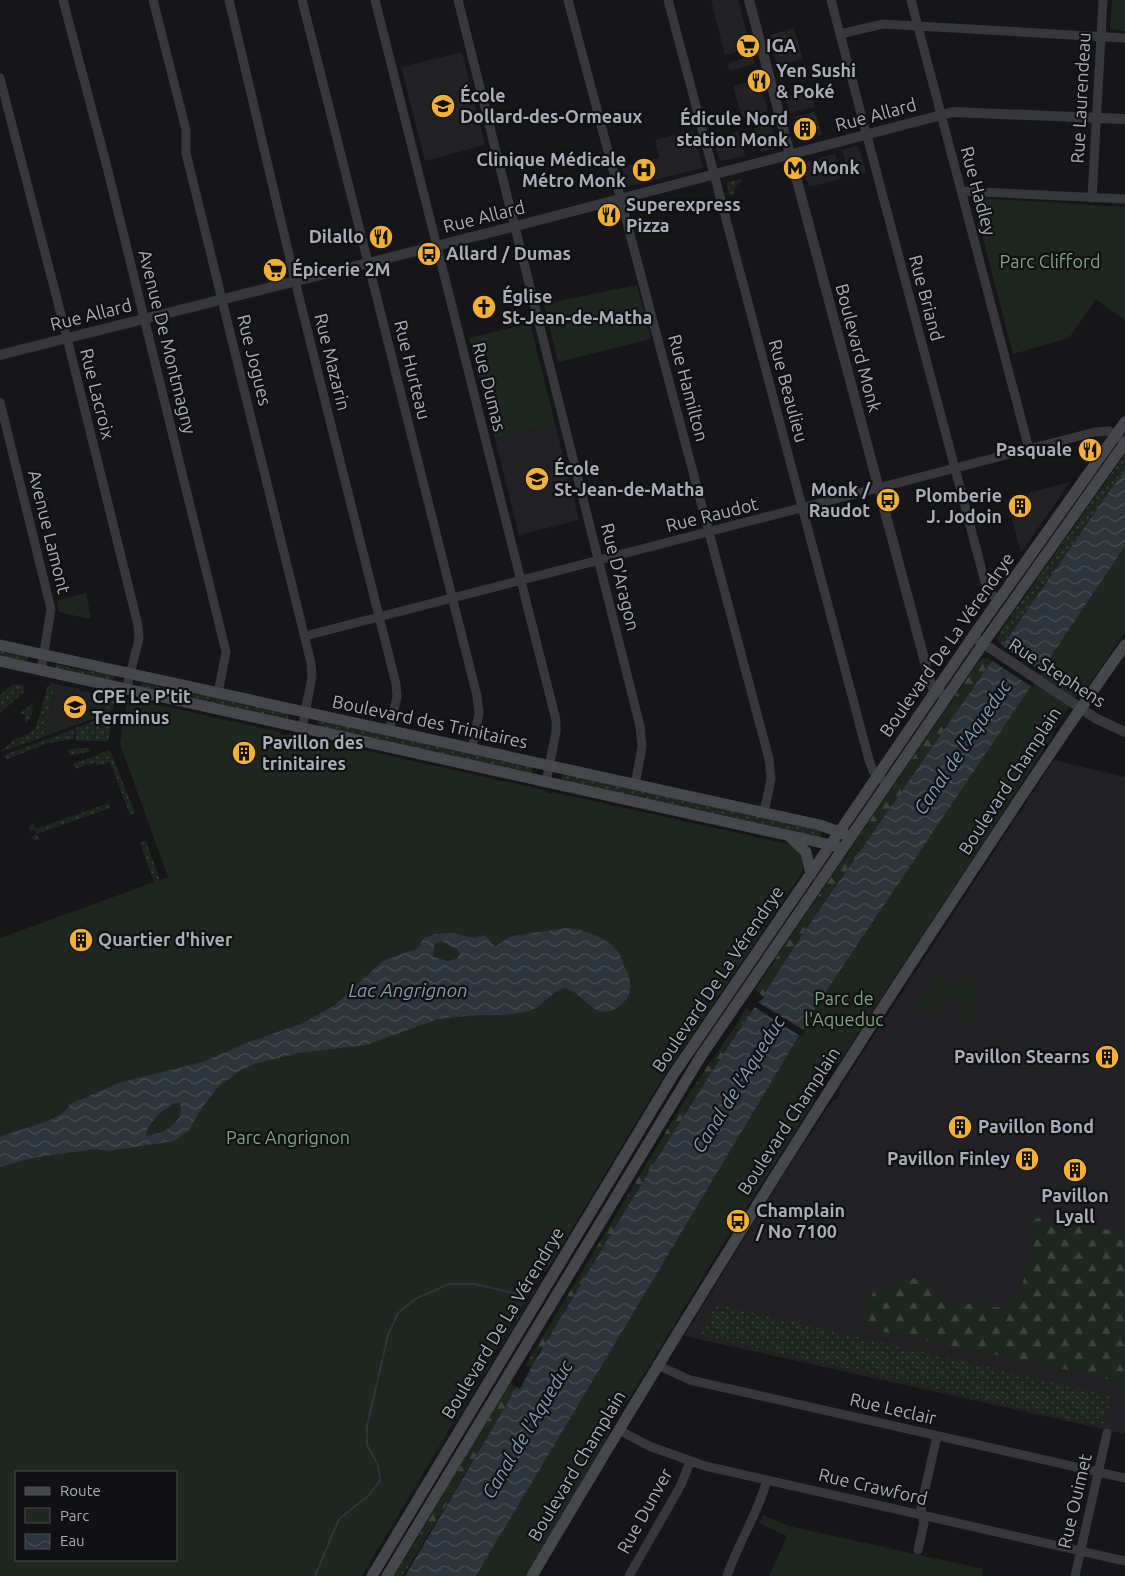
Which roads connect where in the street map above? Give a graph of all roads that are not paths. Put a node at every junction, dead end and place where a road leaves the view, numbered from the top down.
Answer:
1 (63, 0) edge
2 (153, 0) edge
3 (229, 0) edge
4 (302, 0) edge
5 (375, 0) edge
6 (458, 0) edge
7 (568, 0) edge
8 (668, 0) edge
9 (749, 0) edge
10 (831, 0) edge
11 (911, 0) edge
12 (1102, 0) edge
13 (918, 26) junction
14 (840, 34) junction
15 (1101, 37) junction
16 (1125, 38) edge
17 (0, 78) edge
18 (941, 115) junction
19 (1096, 118) junction
20 (1125, 119) edge
21 (867, 134) junction
22 (790, 154) junction
23 (714, 174) junction
24 (961, 191) junction
25 (621, 198) junction
26 (1092, 198) junction
27 (1125, 199) edge
28 (515, 226) junction
29 (437, 246) junction
30 (368, 263) junction
31 (295, 281) junction
32 (222, 300) junction
33 (145, 319) junction
34 (68, 338) junction
35 (0, 355) edge
36 (0, 402) edge
37 (1125, 422) edge
38 (1122, 440) edge
39 (1029, 449) junction
40 (954, 469) junction
41 (879, 489) junction
42 (802, 509) junction
43 (709, 532) junction
44 (599, 561) junction
45 (522, 581) junction
46 (453, 598) junction
47 (998, 601) junction
48 (379, 617) junction
49 (304, 636) junction
50 (973, 637) junction
51 (983, 644) junction
52 (0, 645) edge
53 (1124, 646) edge
54 (44, 655) junction
55 (0, 661) edge
56 (41, 671) junction
57 (131, 674) junction
58 (126, 690) junction
59 (936, 690) junction
60 (218, 693) junction
61 (947, 697) junction
62 (1080, 708) junction
63 (305, 712) junction
64 (302, 728) junction
65 (389, 731) junction
66 (1125, 732) edge
67 (472, 749) junction
68 (549, 766) junction
69 (878, 776) junction
70 (546, 782) junction
71 (888, 783) junction
72 (634, 785) junction
73 (764, 813) junction
74 (840, 832) junction
75 (789, 835) junction
76 (851, 838) junction
77 (831, 845) junction
78 (844, 848) junction
79 (811, 874) junction
80 (657, 1365) junction
81 (619, 1430) junction
82 (1108, 1433) dead end
83 (937, 1436) junction
84 (690, 1462) junction
85 (1098, 1473) junction
86 (1125, 1478) edge
87 (767, 1480) junction
88 (922, 1515) junction
89 (918, 1550) dead end
90 (1080, 1551) junction
91 (1125, 1561) edge
92 (372, 1576) edge
93 (387, 1576) edge
94 (532, 1576) edge
95 (628, 1576) edge
96 (727, 1576) edge
97 (1075, 1576) edge

1 - 33 street, Avenue De Montmagny
2 - 32 street, Rue Jogues
3 - 31 street, Rue Mazarin
4 - 30 street, Rue Hurteau
5 - 29 street, Rue Dumas
6 - 28 street, Rue D'Aragon
7 - 25 street, Rue Hamilton
8 - 23 street, Rue Beaulieu
9 - 22 street, Boulevard Monk
10 - 14 street, Rue Briand
11 - 13 street, Rue Hadley
12 - 15 street, Rue Laurendeau
13 - 14 street
13 - 15 street
13 - 18 street, Rue Hadley
14 - 21 street, Rue Briand
15 - 16 street
15 - 19 street, Rue Laurendeau
17 - 34 street, Rue Lacroix
18 - 19 street, Rue Allard
18 - 21 street, Rue Allard
18 - 24 street, Rue Hadley
19 - 20 street, Rue Allard
19 - 26 street, Rue Laurendeau
21 - 22 street, Rue Allard
21 - 40 street, Rue Briand
22 - 23 street, Rue Allard
22 - 41 street, Boulevard Monk
23 - 25 street, Rue Allard
23 - 42 street, Rue Beaulieu
24 - 26 street
24 - 39 street, Rue Hadley
25 - 28 street, Rue Allard
25 - 43 street, Rue Hamilton
26 - 27 street
28 - 29 street, Rue Allard
28 - 44 street, Rue D'Aragon
29 - 30 street, Rue Allard
29 - 45 street, Rue Dumas
30 - 31 street, Rue Allard
30 - 46 street, Rue Hurteau
31 - 32 street, Rue Allard
31 - 48 street, Rue Mazarin
32 - 33 street, Rue Allard
32 - 49 street, Rue Jogues
33 - 34 street, Rue Allard
33 - 60 street, Avenue De Montmagny
34 - 35 street, Rue Allard
34 - 57 street, Rue Lacroix
36 - 54 street, Avenue Lamont
37 - 38 main road, Boulevard De La Vérendrye
38 - 39 street, Rue Raudot
38 - 47 main road, Boulevard De La Vérendrye
38 - 51 main road, Boulevard De La Vérendrye
39 - 40 street, Rue Raudot
40 - 41 street, Rue Raudot
40 - 47 street, Rue Briand
41 - 42 street, Rue Raudot
41 - 59 street, Boulevard Monk
42 - 43 street, Rue Raudot
42 - 69 street, Rue Beaulieu
43 - 44 street, Rue Raudot
43 - 73 street, Rue Hamilton
44 - 45 street, Rue Raudot
44 - 72 street, Rue D'Aragon
45 - 46 street, Rue Raudot
45 - 68 street, Rue Dumas
46 - 48 street, Rue Raudot
46 - 67 street, Rue Hurteau
47 - 50 main road, Boulevard De La Vérendrye
48 - 49 street, Rue Raudot
48 - 65 street, Rue Mazarin
49 - 63 street, Rue Jogues
50 - 51 street, Rue Stephens
50 - 59 main road, Boulevard De La Vérendrye
51 - 61 main road, Boulevard De La Vérendrye
51 - 62 street, Rue Stephens
52 - 54 main road, Boulevard des Trinitaires
53 - 62 main road, Boulevard Champlain
54 - 56 street, Avenue Lamont
54 - 57 main road, Boulevard des Trinitaires
55 - 56 main road, Boulevard des Trinitaires
56 - 58 main road, Boulevard des Trinitaires
57 - 58 street, Rue Lacroix
57 - 60 main road, Boulevard des Trinitaires
58 - 64 main road, Boulevard des Trinitaires
59 - 61 street
59 - 69 main road, Boulevard De La Vérendrye
60 - 63 main road, Boulevard des Trinitaires
61 - 71 main road, Boulevard De La Vérendrye
62 - 66 street, Rue Stephens
62 - 80 main road, Boulevard Champlain
63 - 64 street, Rue Jogues
63 - 65 main road, Boulevard des Trinitaires
64 - 70 main road, Boulevard des Trinitaires
65 - 67 main road, Boulevard des Trinitaires
67 - 68 main road, Boulevard des Trinitaires
68 - 70 street, Rue Dumas
68 - 72 main road, Boulevard des Trinitaires
69 - 71 street, Rue Beaulieu
69 - 74 main road, Boulevard De La Vérendrye
70 - 75 main road, Boulevard des Trinitaires
71 - 76 main road, Boulevard De La Vérendrye
72 - 73 main road, Boulevard des Trinitaires
73 - 74 main road, Boulevard des Trinitaires
74 - 76 main road, Boulevard des Trinitaires
74 - 77 main road, Boulevard De La Vérendrye
75 - 77 main road, Boulevard des Trinitaires
75 - 79 main road
76 - 78 main road, Boulevard De La Vérendrye
77 - 78 main road, Boulevard des Trinitaires
77 - 79 main road, Boulevard De La Vérendrye
78 - 93 main road, Boulevard De La Vérendrye
79 - 92 main road, Boulevard De La Vérendrye
80 - 81 main road, Boulevard Champlain
80 - 83 street, Rue Leclair
81 - 84 street, Rue Crawford
81 - 94 main road, Boulevard Champlain
82 - 85 street, Rue Ouimet
83 - 85 street, Rue Leclair
83 - 88 street
84 - 87 street, Rue Crawford
84 - 95 street, Rue Dunver
85 - 86 street, Rue Leclair
85 - 90 street, Rue Ouimet
87 - 88 street, Rue Crawford
87 - 96 street
88 - 89 street
88 - 90 street, Rue Crawford
90 - 91 street, Rue Crawford
90 - 97 street, Rue Ouimet

